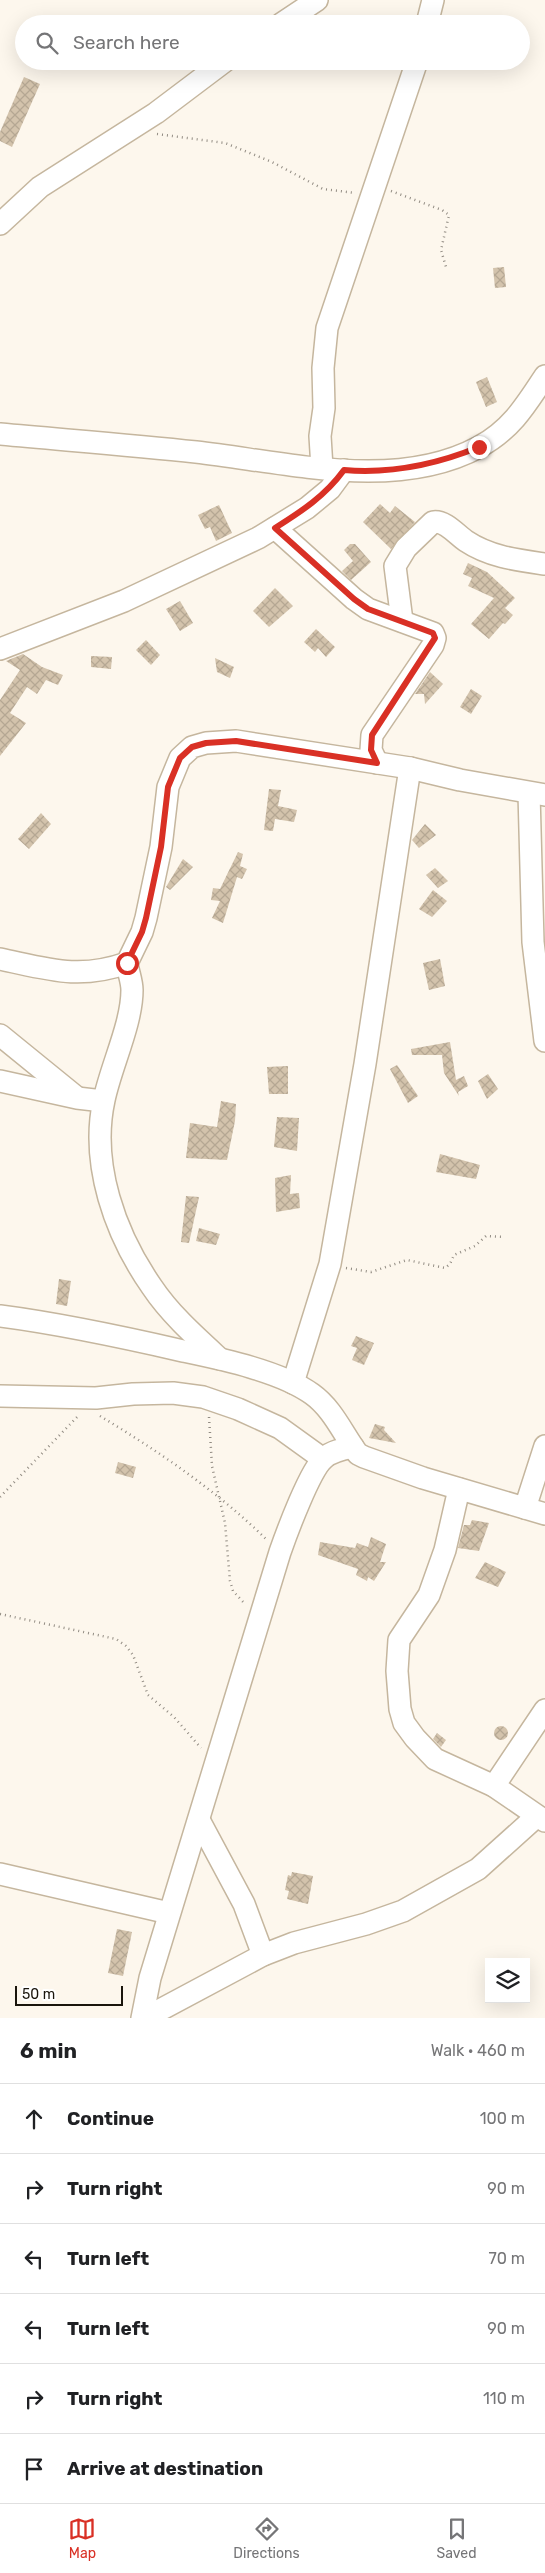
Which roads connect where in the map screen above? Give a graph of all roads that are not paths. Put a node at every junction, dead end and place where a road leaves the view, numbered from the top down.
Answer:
1 (317, 0) edge
2 (432, 0) edge
3 (295, 15) edge
4 (429, 15) edge
5 (213, 70) edge
6 (414, 70) edge
7 (0, 224) edge
8 (545, 376) edge
9 (0, 434) edge
10 (322, 468) junction
11 (344, 470) junction
12 (275, 528) junction
13 (545, 564) edge
14 (402, 621) junction
15 (0, 648) edge
16 (377, 763) junction
17 (410, 768) junction
18 (537, 794) edge
19 (0, 959) edge
20 (127, 963) junction
21 (0, 1035) edge
22 (545, 1041) edge
23 (0, 1081) edge
24 (77, 1098) junction
25 (103, 1101) junction
26 (0, 1316) edge
27 (220, 1359) junction
28 (293, 1383) junction
29 (0, 1396) edge
30 (545, 1446) edge
31 (353, 1447) junction
32 (323, 1459) junction
33 (423, 1478) junction
34 (459, 1489) junction
35 (525, 1508) junction
36 (545, 1514) edge
37 (452, 1520) junction
38 (545, 1710) edge
39 (494, 1786) junction
40 (541, 1818) edge
41 (199, 1820) junction
42 (0, 1874) edge
43 (169, 1913) junction
44 (262, 1955) junction
45 (143, 2018) edge

1 - 3 street
2 - 4 street
5 - 7 street
6 - 10 street
8 - 11 street
9 - 10 street
10 - 11 street
11 - 12 street
12 - 14 street
12 - 15 street
13 - 14 street
14 - 16 street
16 - 17 street
16 - 20 street
17 - 18 street
17 - 28 street
18 - 22 street
19 - 20 street
20 - 25 street
21 - 24 street
23 - 24 street
24 - 25 street
25 - 27 street
26 - 27 street
27 - 28 street
28 - 31 street
29 - 32 street
30 - 35 street
31 - 32 street
31 - 33 street
32 - 41 street
33 - 34 street
33 - 37 street
34 - 35 street
34 - 37 street
35 - 36 street
37 - 39 street
38 - 39 street
39 - 40 street
40 - 44 street
41 - 43 street
41 - 44 street
42 - 43 street
43 - 45 street
44 - 45 street

